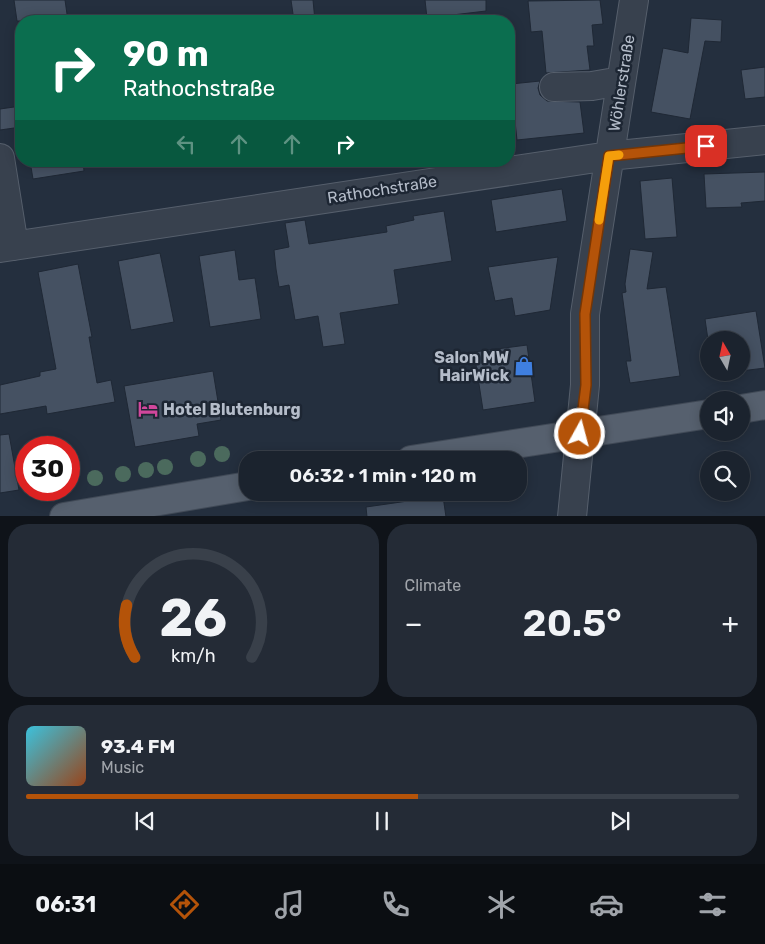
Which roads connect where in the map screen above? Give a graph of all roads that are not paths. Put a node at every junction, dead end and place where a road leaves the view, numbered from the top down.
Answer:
1 (634, 0) edge
2 (621, 80) junction
3 (554, 87) dead end
4 (765, 140) edge
5 (609, 156) junction
6 (0, 158) edge
7 (7, 247) edge
8 (765, 405) edge
9 (750, 408) edge
10 (700, 415) edge
11 (580, 434) junction
12 (470, 451) edge
13 (239, 487) edge
14 (64, 516) edge
15 (572, 516) edge

1 - 2 street, Wöhlerstraße
2 - 3 street
2 - 5 street, Wöhlerstraße
4 - 5 street, Rathochstraße
5 - 7 street, Rathochstraße
5 - 11 street, Wöhlerstraße
6 - 7 street
8 - 9 main road
10 - 11 main road
11 - 12 main road
11 - 15 street, Wöhlerstraße
13 - 14 main road

